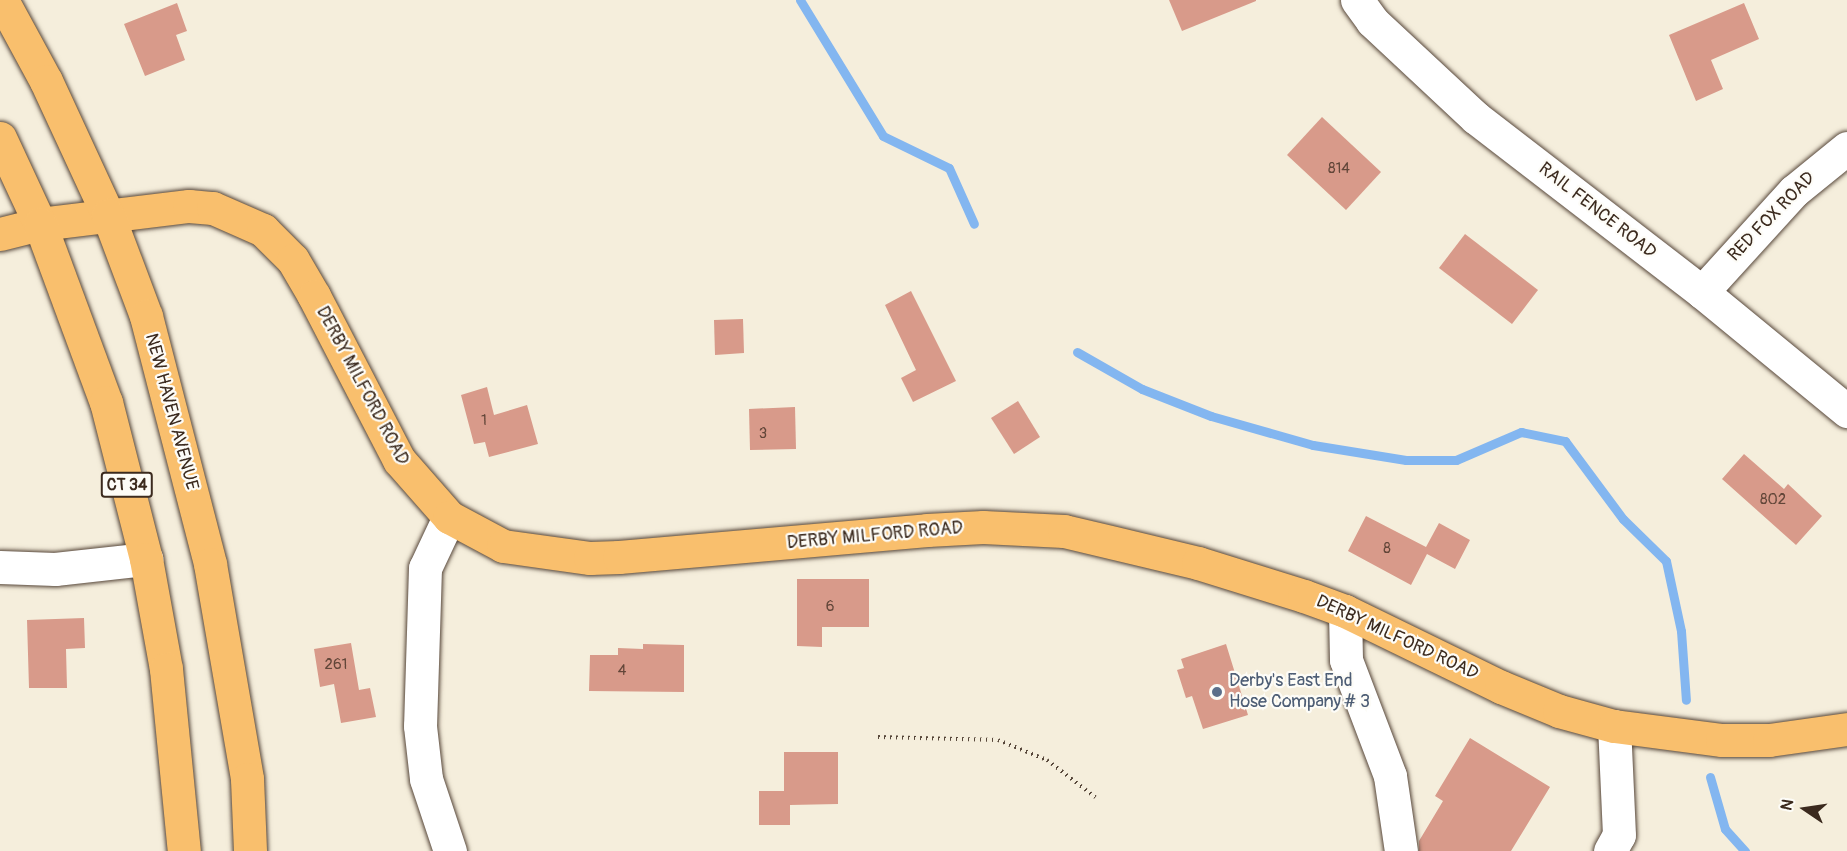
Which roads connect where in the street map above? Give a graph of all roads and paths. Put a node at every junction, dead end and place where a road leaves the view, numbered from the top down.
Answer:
1 (2, 0) edge
2 (1357, 0) edge
3 (0, 138) edge
4 (1847, 148) edge
5 (108, 214) junction
6 (40, 224) junction
7 (0, 234) edge
8 (1702, 292) junction
9 (1847, 411) edge
10 (448, 517) junction
11 (146, 559) junction
12 (0, 567) edge
13 (1345, 611) junction
14 (1614, 726) junction
15 (1847, 729) edge
16 (878, 737) dead end
17 (1095, 797) dead end
18 (1618, 846) edge
19 (184, 851) edge
20 (250, 851) edge
21 (450, 851) edge
22 (1401, 851) edge

1 - 5 main road, NEW HAVEN AVENUE
2 - 8 street, RAIL FENCE ROAD
3 - 6 main road, CT 34
4 - 8 street, RED FOX ROAD
5 - 6 main road, DERBY MILFORD ROAD
5 - 10 main road, DERBY MILFORD ROAD
5 - 20 main road, NEW HAVEN AVENUE
6 - 7 main road, DERBY MILFORD ROAD
6 - 11 main road, CT 34
8 - 9 street, RAIL FENCE ROAD
10 - 13 main road, DERBY MILFORD ROAD
10 - 21 street
11 - 12 street
11 - 19 main road, CT 34
13 - 14 main road, DERBY MILFORD ROAD
13 - 22 street
14 - 15 main road, DERBY MILFORD ROAD
14 - 18 street
16 - 17 path

